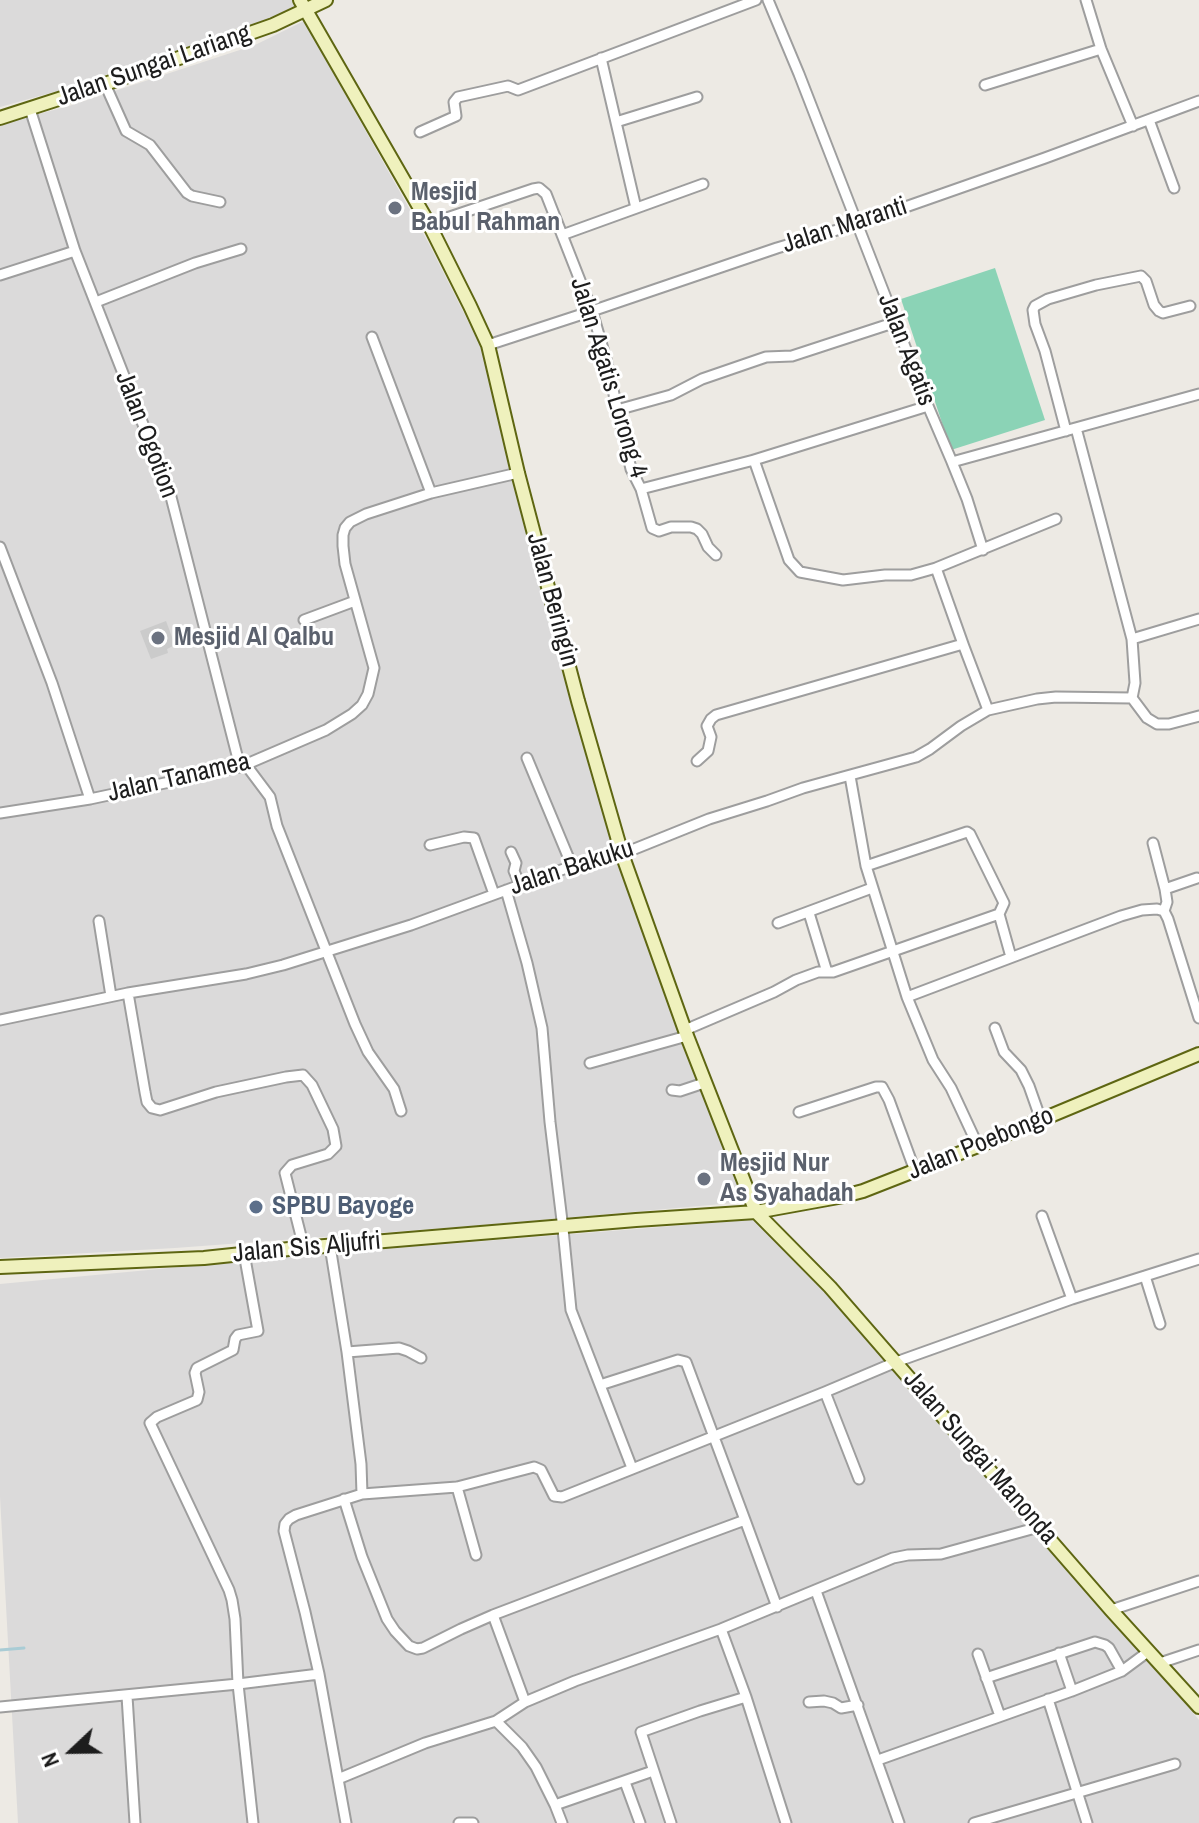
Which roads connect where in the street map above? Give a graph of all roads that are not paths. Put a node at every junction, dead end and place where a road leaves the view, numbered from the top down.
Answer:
1 (326, 0) edge
2 (756, 0) edge
3 (768, 0) edge
4 (1086, 0) edge
5 (303, 4) edge
6 (1101, 49) junction
7 (601, 58) junction
8 (105, 84) junction
9 (985, 85) dead end
10 (697, 97) dead end
11 (1199, 101) edge
12 (30, 109) junction
13 (0, 118) edge
14 (1149, 120) junction
15 (616, 122) junction
16 (1133, 126) junction
17 (420, 132) dead end
18 (703, 184) dead end
19 (1174, 188) dead end
20 (220, 202) dead end
21 (636, 208) junction
22 (429, 224) junction
23 (857, 224) junction
24 (562, 235) junction
25 (241, 249) dead end
26 (75, 251) junction
27 (0, 275) edge
28 (96, 302) junction
29 (1190, 306) dead end
30 (592, 311) junction
31 (896, 322) junction
32 (372, 337) dead end
33 (488, 345) junction
34 (1199, 394) edge
35 (928, 406) junction
36 (617, 410) junction
37 (1076, 428) junction
38 (1066, 431) junction
39 (754, 460) junction
40 (952, 462) junction
41 (518, 473) junction
42 (641, 489) junction
43 (431, 493) junction
44 (1056, 519) dead end
45 (0, 547) edge
46 (983, 550) junction
47 (716, 555) dead end
48 (936, 568) junction
49 (355, 601) junction
50 (1199, 619) edge
51 (304, 620) dead end
52 (1132, 639) junction
53 (963, 644) junction
54 (1132, 698) junction
55 (988, 710) junction
56 (1199, 716) edge
57 (527, 758) dead end
58 (697, 761) dead end
59 (243, 766) junction
60 (850, 776) junction
61 (90, 799) junction
62 (0, 813) edge
63 (1153, 843) dead end
64 (430, 845) dead end
65 (511, 852) dead end
66 (622, 854) junction
67 (572, 866) junction
68 (866, 866) junction
69 (1197, 878) dead end
70 (520, 885) junction
71 (872, 888) junction
72 (1165, 889) junction
73 (506, 890) junction
74 (494, 894) junction
75 (1164, 911) junction
76 (809, 913) junction
77 (999, 914) junction
78 (99, 921) dead end
79 (778, 923) dead end
80 (328, 950) junction
81 (893, 952) junction
82 (1011, 957) junction
83 (827, 972) junction
84 (128, 993) junction
85 (111, 996) junction
86 (907, 997) junction
87 (1199, 1018) edge
88 (0, 1020) edge
89 (995, 1028) dead end
90 (686, 1033) junction
91 (1199, 1054) edge
92 (590, 1063) dead end
93 (704, 1083) junction
94 (672, 1090) dead end
95 (401, 1111) dead end
96 (799, 1112) dead end
97 (1041, 1120) junction
98 (978, 1146) junction
99 (915, 1171) junction
100 (756, 1212) junction
101 (1042, 1216) dead end
102 (562, 1226) junction
103 (330, 1246) junction
104 (304, 1248) junction
105 (244, 1253) junction
106 (1199, 1259) edge
107 (0, 1267) edge
108 (1145, 1276) junction
109 (1072, 1299) junction
110 (1160, 1324) dead end
111 (347, 1352) junction
112 (421, 1358) dead end
113 (896, 1362) junction
114 (600, 1385) junction
115 (825, 1392) junction
116 (715, 1436) junction
117 (632, 1468) junction
118 (859, 1479) dead end
119 (457, 1487) junction
120 (362, 1494) junction
121 (344, 1499) junction
122 (745, 1520) junction
123 (1039, 1527) junction
124 (476, 1555) dead end
125 (1199, 1581) edge
126 (816, 1591) junction
127 (777, 1607) junction
128 (1111, 1610) junction
129 (493, 1615) junction
130 (721, 1629) junction
131 (1199, 1650) edge
132 (1149, 1651) junction
133 (1059, 1653) junction
134 (978, 1654) dead end
135 (1160, 1663) junction
136 (1122, 1671) junction
137 (319, 1674) junction
138 (986, 1678) junction
139 (238, 1684) junction
140 (1072, 1691) junction
141 (127, 1696) junction
142 (746, 1697) junction
143 (1048, 1699) junction
144 (525, 1702) junction
145 (809, 1702) dead end
146 (858, 1705) junction
147 (0, 1707) edge
148 (1199, 1707) edge
149 (1000, 1716) junction
150 (496, 1721) junction
151 (878, 1760) junction
152 (1175, 1764) dead end
153 (653, 1771) junction
154 (338, 1779) junction
155 (625, 1782) junction
156 (1078, 1794) junction
157 (555, 1805) junction
158 (135, 1823) edge
159 (253, 1823) edge
160 (346, 1823) edge
161 (459, 1823) edge
162 (473, 1823) edge
163 (562, 1823) edge
164 (640, 1823) edge
165 (671, 1823) edge
166 (786, 1823) edge
167 (899, 1823) edge
168 (974, 1823) edge
169 (1087, 1823) edge

1 - 5 street, Jalan Sungai Lariang
2 - 7 street
3 - 23 street, Jalan Agatis
4 - 6 street
5 - 8 street, Jalan Sungai Lariang
5 - 22 street, Jalan Beringin
6 - 9 street
6 - 16 street
7 - 15 street
7 - 17 street
8 - 12 street, Jalan Sungai Lariang
8 - 20 street
10 - 15 street
11 - 14 street, Jalan Maranti
12 - 13 street, Jalan Sungai Lariang
12 - 26 street, Jalan Ogotion
14 - 16 street, Jalan Maranti
14 - 19 street
15 - 21 street
16 - 23 street, Jalan Maranti
18 - 21 street
21 - 24 street
22 - 24 street, Jalan Agatis Lorong 4
22 - 33 street, Jalan Beringin
23 - 30 street, Jalan Maranti
23 - 31 street, Jalan Agatis
24 - 30 street, Jalan Agatis Lorong 4
25 - 28 street
26 - 27 street
26 - 28 street, Jalan Ogotion
28 - 59 street, Jalan Ogotion
29 - 38 street
30 - 33 street, Jalan Maranti
30 - 36 street, Jalan Agatis Lorong 4
31 - 35 street, Jalan Agatis
31 - 36 street
32 - 43 street
33 - 41 street, Jalan Beringin
34 - 37 street
35 - 39 street, Jalan Agatis Lorong 4
35 - 40 street, Jalan Agatis
36 - 42 street, Jalan Agatis Lorong 4
37 - 38 street
37 - 52 street
38 - 40 street
39 - 42 street, Jalan Agatis Lorong 4
39 - 48 street
40 - 46 street, Jalan Agatis
41 - 43 street, Jalan Tanamea
41 - 66 street, Jalan Beringin
42 - 47 street
43 - 49 street, Jalan Tanamea
44 - 46 street
45 - 61 street
46 - 48 street
48 - 53 street
49 - 51 street
49 - 59 street, Jalan Tanamea
50 - 52 street
52 - 54 street
53 - 55 street
53 - 58 street
54 - 55 street, Jalan Bakuku
54 - 56 street
55 - 60 street, Jalan Bakuku
57 - 67 street
59 - 61 street, Jalan Tanamea
59 - 80 street
60 - 66 street, Jalan Bakuku
60 - 68 street
61 - 62 street, Jalan Tanamea
63 - 72 street
64 - 74 street
65 - 70 street
66 - 67 street, Jalan Bakuku
66 - 90 street, Jalan Beringin
67 - 70 street, Jalan Bakuku
68 - 71 street
68 - 77 street
69 - 72 street
70 - 73 street, Jalan Bakuku
71 - 76 street
71 - 81 street
72 - 75 street
73 - 74 street, Jalan Bakuku
73 - 102 street
74 - 80 street, Jalan Bakuku
75 - 82 street
75 - 87 street
76 - 79 street
76 - 83 street
77 - 81 street
77 - 82 street
78 - 85 street
80 - 84 street, Jalan Bakuku
80 - 95 street
81 - 83 street
81 - 86 street
82 - 86 street
83 - 90 street
84 - 85 street, Jalan Bakuku
84 - 104 street
85 - 88 street, Jalan Bakuku
86 - 98 street
89 - 97 street
90 - 92 street
90 - 93 street, Jalan Beringin
91 - 97 street, Jalan Poebongo
93 - 94 street
93 - 100 street, Jalan Beringin
96 - 99 street
97 - 98 street, Jalan Poebongo
98 - 99 street, Jalan Poebongo
99 - 100 street, Jalan Poebongo
100 - 102 street, Jalan Sis Aljufri
100 - 113 street, Jalan Sungai Manonda
101 - 109 street
102 - 103 street, Jalan Sis Aljufri
102 - 114 street
103 - 104 street, Jalan Sis Aljufri
103 - 111 street
104 - 105 street, Jalan Sis Aljufri
105 - 107 street, Jalan Sis Aljufri
105 - 139 street
106 - 108 street
108 - 109 street
108 - 110 street
109 - 113 street
111 - 112 street
111 - 120 street
113 - 115 street
113 - 123 street, Jalan Sungai Manonda
114 - 116 street
114 - 117 street
115 - 116 street
115 - 118 street
116 - 117 street
116 - 122 street
117 - 119 street
119 - 120 street
119 - 124 street
120 - 121 street
121 - 129 street
121 - 137 street
122 - 127 street
122 - 129 street
123 - 126 street
123 - 128 street, Jalan Sungai Manonda
125 - 128 street
126 - 127 street
126 - 146 street
127 - 130 street
128 - 132 street, Jalan Sungai Manonda
129 - 144 street
130 - 142 street
130 - 144 street
131 - 135 street
132 - 135 street, Jalan Sungai Manonda
132 - 136 street
133 - 136 street
133 - 138 street
133 - 140 street
134 - 138 street
135 - 148 street, Jalan Sungai Manonda
136 - 140 street
137 - 139 street
137 - 154 street
138 - 149 street
139 - 141 street
139 - 159 street
140 - 143 street
141 - 147 street
141 - 158 street
142 - 153 street
142 - 166 street
143 - 149 street
143 - 156 street
144 - 150 street
145 - 146 street
146 - 151 street
149 - 151 street
150 - 154 street
150 - 157 street
151 - 167 street
152 - 156 street
153 - 155 street
153 - 165 street
154 - 160 street
155 - 157 street
155 - 164 street
156 - 168 street
156 - 169 street
157 - 163 street
161 - 162 street

